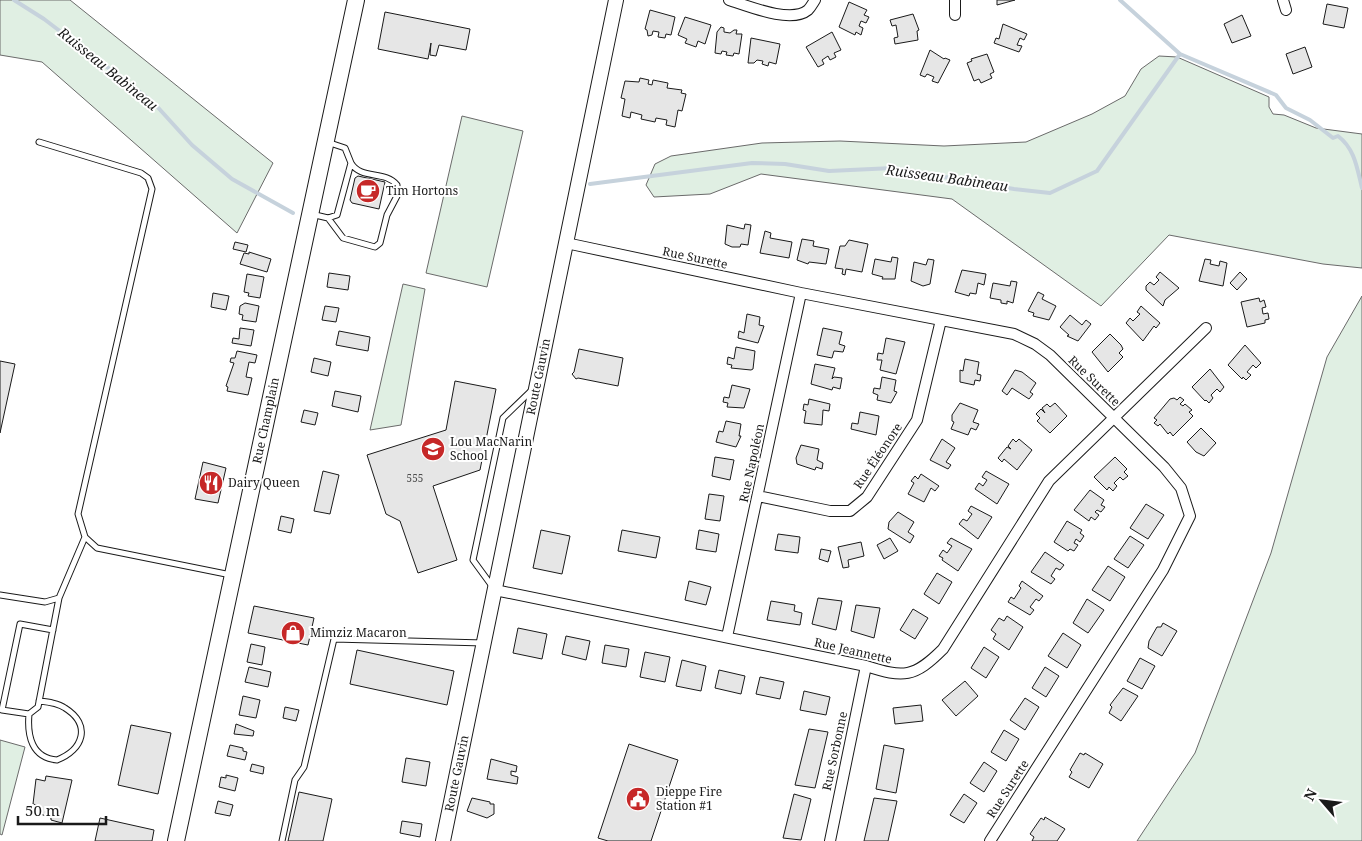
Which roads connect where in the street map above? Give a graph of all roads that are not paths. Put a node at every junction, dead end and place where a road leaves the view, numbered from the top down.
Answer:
1 (356, 0) edge
2 (616, 0) edge
3 (729, 0) edge
4 (815, 0) edge
5 (955, 0) edge
6 (955, 15) dead end
7 (39, 142) dead end
8 (326, 142) junction
9 (351, 163) junction
10 (311, 214) junction
11 (328, 218) junction
12 (566, 243) junction
13 (801, 293) junction
14 (941, 320) junction
15 (1206, 328) dead end
16 (537, 385) junction
17 (1113, 417) junction
18 (758, 496) junction
19 (85, 537) junction
20 (234, 576) junction
21 (495, 590) junction
22 (0, 595) edge
23 (59, 598) junction
24 (53, 630) junction
25 (728, 637) junction
26 (484, 643) junction
27 (866, 666) junction
28 (39, 700) junction
29 (29, 714) junction
30 (176, 841) edge
31 (282, 841) edge
32 (444, 841) edge
33 (830, 841) edge
34 (990, 841) edge

1 - 8 main road, Rue Champlain
2 - 12 street, Route Gauvin
3 - 4 street
5 - 6 street
7 - 19 lane
8 - 9 lane
8 - 10 main road, Rue Champlain
9 - 11 lane
9 - 11 lane
10 - 11 lane
10 - 20 main road, Rue Champlain
12 - 13 street, Rue Surette
12 - 16 street, Route Gauvin
13 - 14 street, Rue Surette
13 - 18 street, Rue Napoléon
14 - 17 street, Rue Surette
14 - 18 street, Rue Éléonore
15 - 17 street, Rue Jeannette
16 - 21 street, Route Gauvin
16 - 21 lane
17 - 27 street, Rue Jeannette
17 - 34 street, Rue Surette
18 - 25 street, Rue Napoléon
19 - 20 lane
19 - 23 lane
20 - 30 main road, Rue Champlain
21 - 25 street, Rue Jeannette
21 - 26 street, Route Gauvin
22 - 23 lane
23 - 24 lane
24 - 28 lane
24 - 29 lane
25 - 27 street, Rue Jeannette
26 - 31 lane
26 - 32 street, Route Gauvin
27 - 33 street, Rue Sorbonne
28 - 29 lane
28 - 29 lane

